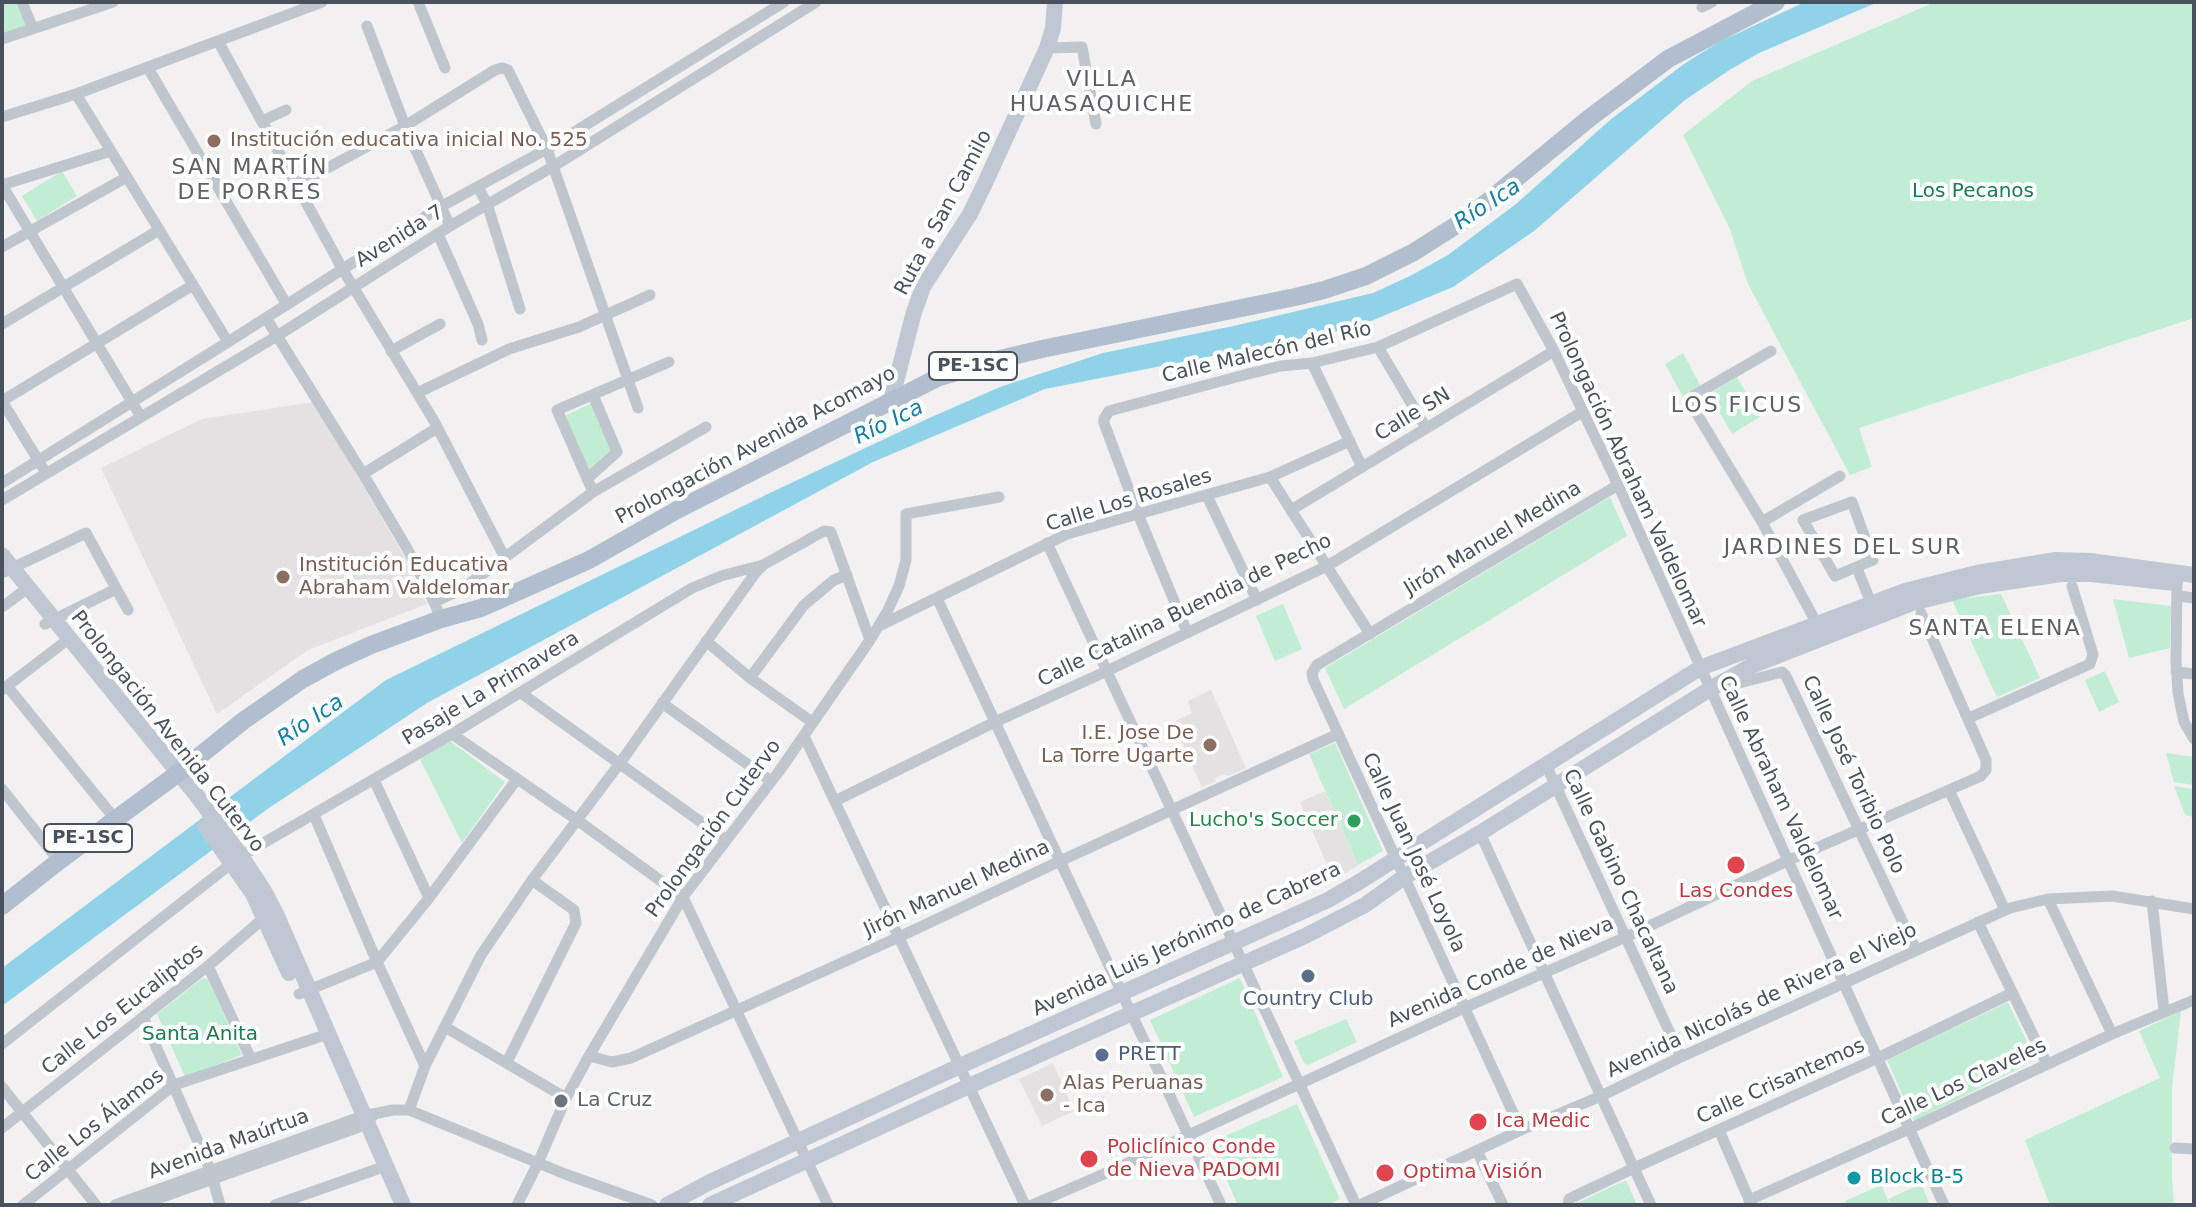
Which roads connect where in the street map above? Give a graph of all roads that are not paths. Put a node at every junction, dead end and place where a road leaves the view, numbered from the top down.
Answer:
1 (22, 2) edge
2 (113, 2) edge
3 (322, 2) edge
4 (418, 2) edge
5 (784, 2) edge
6 (816, 2) edge
7 (1055, 2) edge
8 (1776, 2) edge
9 (86, 7) edge
10 (367, 26) dead end
11 (33, 29) junction
12 (2, 39) edge
13 (218, 41) junction
14 (1047, 48) junction
15 (148, 68) junction
16 (445, 68) dead end
17 (76, 94) junction
18 (286, 110) dead end
19 (2, 117) edge
20 (262, 121) junction
21 (1096, 124) dead end
22 (405, 126) junction
23 (547, 149) junction
24 (111, 151) junction
25 (554, 166) junction
26 (127, 177) junction
27 (2, 185) edge
28 (296, 185) junction
29 (478, 187) junction
30 (487, 204) junction
31 (442, 206) junction
32 (450, 226) junction
33 (159, 230) junction
34 (31, 232) junction
35 (438, 234) junction
36 (2, 247) edge
37 (343, 270) junction
38 (193, 285) junction
39 (64, 287) junction
40 (353, 287) junction
41 (1520, 287) joint
42 (650, 295) dead end
43 (287, 305) junction
44 (520, 309) dead end
45 (604, 315) junction
46 (266, 318) junction
47 (2, 324) edge
48 (440, 324) dead end
49 (277, 336) junction
50 (482, 340) dead end
51 (228, 342) junction
52 (97, 343) junction
53 (1378, 347) junction
54 (391, 351) junction
55 (1554, 351) junction
56 (1771, 351) dead end
57 (669, 362) dead end
58 (1312, 363) junction
59 (627, 380) junction
60 (417, 393) junction
61 (593, 395) junction
62 (2, 401) edge
63 (891, 401) junction
64 (132, 402) junction
65 (638, 408) dead end
66 (1582, 412) junction
67 (141, 417) junction
68 (706, 427) dead end
69 (437, 428) junction
70 (1426, 428) junction
71 (1350, 441) junction
72 (38, 459) junction
73 (1362, 467) junction
74 (46, 473) junction
75 (363, 474) junction
76 (1840, 476) dead end
77 (1270, 477) junction
78 (587, 479) junction
79 (2, 483) edge
80 (1618, 485) junction
81 (593, 492) junction
82 (1207, 496) junction
83 (999, 497) dead end
84 (2, 500) edge
85 (1291, 510) junction
86 (1138, 514) junction
87 (1762, 522) junction
88 (1047, 543) junction
89 (505, 558) junction
90 (763, 565) junction
91 (5, 566) edge
92 (1327, 566) junction
93 (1857, 568) junction
94 (847, 575) junction
95 (2184, 583) edge
96 (2072, 586) dead end
97 (116, 589) junction
98 (21, 593) junction
99 (937, 598) junction
100 (2194, 598) edge
101 (1257, 600) junction
102 (2, 607) edge
103 (128, 610) dead end
104 (438, 610) junction
105 (1874, 610) junction
106 (1921, 613) dead end
107 (49, 622) junction
108 (1817, 624) junction
109 (879, 626) junction
110 (1187, 632) junction
111 (1370, 634) junction
112 (870, 640) junction
113 (706, 641) junction
114 (62, 644) junction
115 (1700, 668) junction
116 (1107, 671) junction
117 (2176, 672) junction
118 (2194, 674) edge
119 (750, 678) junction
120 (1313, 679) joint
121 (1716, 685) junction
122 (5, 688) edge
123 (521, 693) junction
124 (662, 703) junction
125 (1969, 718) junction
126 (812, 722) junction
127 (995, 722) junction
128 (452, 734) junction
129 (1338, 734) junction
130 (804, 736) junction
131 (2194, 739) edge
132 (620, 763) junction
133 (1546, 765) junction
134 (173, 776) junction
135 (517, 779) junction
136 (374, 780) junction
137 (771, 781) junction
138 (1556, 786) junction
139 (2, 789) edge
140 (1949, 790) junction
141 (835, 801) junction
142 (1172, 810) junction
143 (314, 815) junction
144 (115, 819) junction
145 (577, 820) junction
146 (1859, 829) junction
147 (1480, 833) junction
148 (726, 840) junction
149 (234, 856) junction
150 (1396, 859) junction
151 (1789, 860) junction
152 (59, 861) junction
153 (1060, 861) junction
154 (1404, 877) junction
155 (532, 880) junction
156 (683, 897) junction
157 (429, 898) junction
158 (2048, 899) junction
159 (2152, 901) junction
160 (2, 905) edge
161 (2194, 909) edge
162 (2005, 910) junction
163 (264, 918) junction
164 (1978, 922) junction
165 (899, 937) junction
166 (1626, 937) junction
167 (1233, 942) junction
168 (1916, 950) junction
169 (377, 962) junction
170 (1243, 964) junction
171 (208, 966) junction
172 (1544, 973) junction
173 (1845, 984) junction
174 (304, 992) junction
175 (1122, 993) junction
176 (2012, 993) junction
177 (2194, 1000) edge
178 (1464, 1008) junction
179 (736, 1011) junction
180 (2164, 1011) junction
181 (1131, 1013) junction
182 (143, 1017) junction
183 (445, 1027) junction
184 (2112, 1034) junction
185 (323, 1037) junction
186 (2, 1044) edge
187 (589, 1056) junction
188 (1681, 1057) junction
189 (1878, 1058) junction
190 (251, 1059) junction
191 (507, 1062) junction
192 (2047, 1064) junction
193 (425, 1066) junction
194 (960, 1066) junction
195 (1299, 1083) junction
196 (174, 1085) junction
197 (969, 1086) junction
198 (2, 1087) edge
199 (1601, 1096) junction
200 (566, 1098) junction
201 (409, 1110) junction
202 (22, 1113) junction
203 (364, 1120) junction
204 (2, 1128) edge
205 (1909, 1129) junction
206 (1521, 1130) junction
207 (1719, 1130) junction
208 (1188, 1134) junction
209 (798, 1142) junction
210 (2175, 1148) dead end
211 (2194, 1149) edge
212 (1477, 1151) junction
213 (807, 1161) junction
214 (538, 1163) junction
215 (382, 1168) junction
216 (1634, 1168) junction
217 (68, 1170) junction
218 (211, 1174) junction
219 (293, 1202) edge
220 (1750, 1202) edge
221 (23, 1205) edge
222 (96, 1205) edge
223 (115, 1205) edge
224 (140, 1205) edge
225 (220, 1205) edge
226 (275, 1205) edge
227 (391, 1205) edge
228 (403, 1205) edge
229 (517, 1205) edge
230 (652, 1205) edge
231 (667, 1205) edge
232 (710, 1205) edge
233 (828, 1205) edge
234 (1025, 1205) edge
235 (1032, 1205) edge
236 (1221, 1205) edge
237 (1358, 1205) edge
238 (1503, 1205) edge
239 (1568, 1205) edge
240 (1651, 1205) edge
241 (1944, 1205) edge

1 - 11 street
2 - 9 street
3 - 13 street
4 - 16 street
5 - 23 street, Avenida 7
6 - 25 street, Avenida 7
7 - 14 street, Ruta a San Camilo
8 - 63 main road, Prolongación Avenida Acomayo / PE-1SC
9 - 11 street
10 - 22 street
11 - 12 street
13 - 15 street
13 - 20 street
14 - 21 street
14 - 63 street, Ruta a San Camilo
15 - 17 street
15 - 43 street
17 - 19 street
17 - 24 street
18 - 20 street
20 - 28 street
22 - 23 street
22 - 28 street
22 - 31 street
23 - 25 street
23 - 29 street, Avenida 7
24 - 26 street
24 - 27 street
25 - 30 street, Avenida 7
25 - 45 street
26 - 33 street
26 - 34 street
27 - 34 street
28 - 37 street
29 - 30 street
29 - 31 street, Avenida 7
30 - 32 street, Avenida 7
30 - 44 street
31 - 32 street
31 - 37 street, Avenida 7
32 - 35 street, Avenida 7
33 - 38 street
33 - 39 street
34 - 36 street
34 - 39 street
35 - 40 street, Avenida 7
35 - 50 street
37 - 40 street
37 - 43 street, Avenida 7
38 - 51 street
38 - 52 street
39 - 47 street
39 - 52 street
40 - 49 street, Avenida 7
40 - 54 street
41 - 53 street, Calle Malecón del Río
41 - 55 street, Prolongación Abraham Valdelomar
42 - 45 street
43 - 46 street, Avenida 7
45 - 59 street
45 - 60 street
46 - 49 street
46 - 51 street, Avenida 7
48 - 54 street
49 - 67 street, Avenida 7
49 - 75 street
51 - 64 street, Avenida 7
52 - 62 street
52 - 64 street
53 - 58 street, Calle Malecón del Río
53 - 70 street
54 - 60 street
55 - 66 street, Prolongación Abraham Valdelomar
55 - 70 street, Calle SN
56 - 87 street
57 - 59 street
58 - 71 street
58 - 86 street, Calle Malecón del Río
59 - 61 street
59 - 65 street
60 - 69 street
61 - 78 street
61 - 78 street
62 - 72 street
63 - 104 main road, Prolongación Avenida Acomayo / PE-1SC
64 - 67 street
64 - 72 street, Avenida 7
66 - 80 street, Prolongación Abraham Valdelomar
66 - 92 street, Calle Catalina Buendia de Pecho
67 - 74 street, Avenida 7
68 - 81 street
69 - 75 street
69 - 89 street
70 - 73 street, Calle SN
71 - 73 street
71 - 77 street, Calle Los Rosales
72 - 74 street
72 - 79 street, Avenida 7
73 - 85 street, Calle SN
74 - 84 street, Avenida 7
75 - 104 street
76 - 87 street
77 - 82 street, Calle Los Rosales
77 - 85 street
78 - 81 street
80 - 111 street, Jirón Manuel Medina
80 - 115 street, Prolongación Abraham Valdelomar
81 - 89 street
82 - 86 street, Calle Los Rosales
82 - 101 street
83 - 109 street, Prolongación Cutervo
85 - 92 street
86 - 88 street, Calle Los Rosales
86 - 110 street
87 - 108 street
88 - 99 street, Calle Los Rosales
88 - 116 street
89 - 104 street
90 - 94 street
90 - 113 street
90 - 123 street, Pasaje La Primavera
91 - 97 street
91 - 98 street, Prolongación Avenida Cutervo
91 - 107 street, Prolongación Avenida Cutervo
92 - 101 street, Calle Catalina Buendia de Pecho
92 - 111 street
93 - 93 street
93 - 105 street
94 - 112 street
94 - 119 street
95 - 100 street
95 - 105 street
95 - 117 street
96 - 125 street
97 - 103 street
97 - 107 street
98 - 102 street
98 - 107 street, Prolongación Avenida Cutervo
99 - 109 street, Calle Los Rosales
99 - 127 street
101 - 110 street, Calle Catalina Buendia de Pecho
104 - 134 main road, Prolongación Avenida Acomayo / PE-1SC
105 - 108 street, Avenida Luis Jerónimo de Cabrera
105 - 121 street, Avenida Luis Jerónimo de Cabrera
106 - 125 street
107 - 114 street, Prolongación Avenida Cutervo
107 - 134 street, Prolongación Avenida Cutervo
108 - 115 street, Avenida Luis Jerónimo de Cabrera
109 - 112 street, Prolongación Cutervo
110 - 116 street, Calle Catalina Buendia de Pecho
111 - 120 street, Jirón Manuel Medina
112 - 126 street, Prolongación Cutervo
113 - 119 street
113 - 124 street
114 - 122 street
114 - 134 street, Prolongación Avenida Cutervo
115 - 121 street, Calle Abraham Valdelomar
115 - 133 street, Avenida Luis Jerónimo de Cabrera
116 - 127 street, Calle Catalina Buendia de Pecho
116 - 142 street
117 - 118 street
117 - 131 street
119 - 126 street
120 - 129 street, Calle Juan José Loyola
121 - 138 street, Avenida Luis Jerónimo de Cabrera
121 - 146 street, Calle José Toribio Polo
121 - 151 street, Calle Abraham Valdelomar
122 - 144 street
123 - 128 street, Pasaje La Primavera
123 - 132 street
124 - 132 street
124 - 137 street
125 - 140 street, Avenida Conde de Nieva
126 - 130 street, Prolongación Cutervo
127 - 141 street, Calle Catalina Buendia de Pecho
127 - 153 street
128 - 135 street
128 - 136 street, Pasaje La Primavera
129 - 142 street, Jirón Manuel Medina
129 - 150 street, Calle Juan José Loyola
130 - 137 street, Prolongación Cutervo
130 - 141 street
132 - 145 street
132 - 148 street
133 - 138 street, Calle Gabino Chacaltana
133 - 150 street, Avenida Luis Jerónimo de Cabrera
134 - 144 main road, Prolongación Avenida Acomayo / PE-1SC
134 - 149 street, Prolongación Avenida Cutervo
135 - 145 street
135 - 157 street
136 - 143 street, Pasaje La Primavera
136 - 157 street
137 - 148 street, Prolongación Cutervo
138 - 147 street, Avenida Luis Jerónimo de Cabrera
138 - 166 street, Calle Gabino Chacaltana
139 - 152 street
140 - 146 street, Avenida Conde de Nieva
140 - 162 street
141 - 165 street
142 - 153 street, Jirón Manuel Medina
142 - 167 street
143 - 149 street, Pasaje La Primavera
143 - 169 street
144 - 152 main road, Prolongación Avenida Acomayo / PE-1SC
145 - 155 street
145 - 156 street
146 - 151 street, Avenida Conde de Nieva
146 - 168 street, Calle José Toribio Polo
147 - 154 street, Avenida Luis Jerónimo de Cabrera
147 - 172 street
148 - 156 street, Prolongación Cutervo
149 - 163 street, Prolongación Avenida Cutervo
149 - 174 street, Prolongación Avenida Cutervo
149 - 186 street, Pasaje La Primavera
150 - 154 street, Calle Juan José Loyola
150 - 167 street, Avenida Luis Jerónimo de Cabrera
151 - 166 street, Avenida Conde de Nieva
151 - 173 street, Calle Abraham Valdelomar
152 - 160 main road, Prolongación Avenida Acomayo / PE-1SC
153 - 165 street, Jirón Manuel Medina
153 - 175 street
154 - 170 street, Avenida Luis Jerónimo de Cabrera
154 - 178 street, Calle Juan José Loyola
155 - 183 street
155 - 191 street
156 - 179 street
156 - 187 street, Prolongación Cutervo
157 - 169 street
158 - 159 street, Avenida Nicolás de Rivera el Viejo
158 - 162 street, Avenida Nicolás de Rivera el Viejo
158 - 184 street
159 - 161 street, Avenida Nicolás de Rivera el Viejo
159 - 180 street
162 - 164 street, Avenida Nicolás de Rivera el Viejo
163 - 171 street, Calle Los Eucaliptos
163 - 174 street, Prolongación Avenida Cutervo
164 - 168 street, Avenida Nicolás de Rivera el Viejo
164 - 176 street
165 - 179 street, Jirón Manuel Medina
165 - 194 street
166 - 172 street, Avenida Conde de Nieva
166 - 188 street, Calle Gabino Chacaltana
167 - 170 street
167 - 175 street, Avenida Luis Jerónimo de Cabrera
168 - 173 street, Avenida Nicolás de Rivera el Viejo
169 - 174 street
169 - 193 street
170 - 181 street, Avenida Luis Jerónimo de Cabrera
170 - 195 street
171 - 182 street, Calle Los Eucaliptos
171 - 190 street
172 - 178 street, Avenida Conde de Nieva
172 - 199 street
173 - 188 street, Avenida Nicolás de Rivera el Viejo
173 - 189 street, Calle Abraham Valdelomar
174 - 185 street, Prolongación Avenida Cutervo
175 - 181 street
175 - 194 street, Avenida Luis Jerónimo de Cabrera
176 - 189 street, Calle Crisantemos
176 - 192 street
177 - 180 street, Calle Los Claveles
178 - 195 street, Avenida Conde de Nieva
178 - 206 street, Calle Juan José Loyola
179 - 187 street, Jirón Manuel Medina
179 - 209 street
180 - 184 street, Calle Los Claveles
181 - 197 street, Avenida Luis Jerónimo de Cabrera
181 - 208 street
182 - 196 street
182 - 202 street, Calle Los Eucaliptos
183 - 191 street
183 - 193 street
184 - 192 street, Calle Los Claveles
185 - 190 street, Calle Los Álamos
185 - 203 street, Prolongación Avenida Cutervo
187 - 200 street, Prolongación Cutervo
188 - 199 street, Avenida Nicolás de Rivera el Viejo
189 - 205 street, Calle Abraham Valdelomar
189 - 207 street, Calle Crisantemos
190 - 196 street, Calle Los Álamos
191 - 200 street
192 - 205 street, Calle Los Claveles
193 - 201 street
194 - 197 street
194 - 209 street, Avenida Luis Jerónimo de Cabrera
195 - 208 street, Avenida Conde de Nieva
195 - 237 street
196 - 217 street, Calle Los Álamos
196 - 218 street
197 - 213 street, Avenida Luis Jerónimo de Cabrera
197 - 234 street
198 - 202 street
199 - 206 street, Avenida Nicolás de Rivera el Viejo
199 - 216 street
200 - 214 street, Prolongación Cutervo
201 - 203 street, Avenida Maúrtua
201 - 214 street
202 - 204 street, Calle Los Eucaliptos
202 - 217 street
203 - 215 street, Prolongación Avenida Cutervo
203 - 218 street, Avenida Maúrtua
205 - 220 street, Calle Los Claveles
205 - 241 street, Calle Abraham Valdelomar
206 - 212 street, Avenida Nicolás de Rivera el Viejo
207 - 216 street, Calle Crisantemos
207 - 220 street
208 - 235 street, Avenida Conde de Nieva
208 - 236 street
209 - 213 street
209 - 231 street, Avenida Luis Jerónimo de Cabrera
210 - 211 street
212 - 237 street, Avenida Nicolás de Rivera el Viejo
212 - 238 street
213 - 232 street, Avenida Luis Jerónimo de Cabrera
213 - 233 street
214 - 229 street, Prolongación Cutervo
214 - 230 street
215 - 219 street
215 - 227 street, Prolongación Avenida Cutervo
215 - 228 street, Prolongación Avenida Cutervo
216 - 239 street, Calle Crisantemos
216 - 240 street
217 - 221 street, Calle Los Álamos
217 - 222 street
218 - 223 street, Avenida Maúrtua
218 - 224 street, Avenida Maúrtua
218 - 225 street
219 - 226 street

